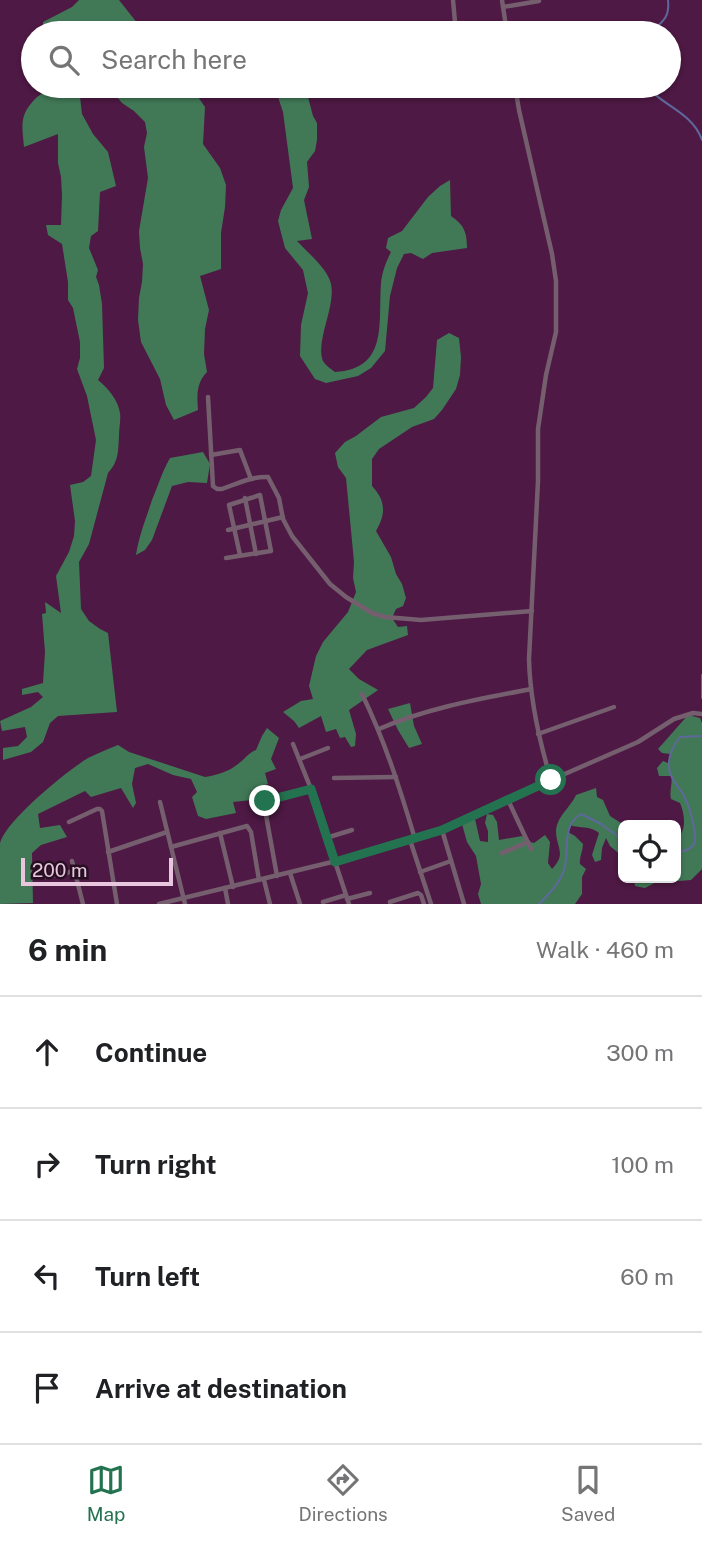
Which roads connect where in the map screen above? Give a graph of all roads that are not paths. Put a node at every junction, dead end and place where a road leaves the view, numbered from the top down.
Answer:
1 (453, 0) edge
2 (502, 0) edge
3 (539, 1) edge
4 (503, 7) junction
5 (455, 21) edge
6 (505, 21) edge
7 (517, 98) edge
8 (208, 397) dead end
9 (211, 455) junction
10 (251, 479) junction
11 (245, 498) junction
12 (283, 517) junction
13 (267, 521) junction
14 (250, 525) junction
15 (235, 528) junction
16 (228, 530) dead end
17 (256, 554) junction
18 (240, 555) junction
19 (226, 558) dead end
20 (532, 611) junction
21 (531, 689) junction
22 (362, 694) dead end
23 (614, 707) dead end
24 (702, 714) edge
25 (379, 729) junction
26 (538, 734) junction
27 (293, 744) dead end
28 (328, 748) dead end
29 (300, 759) junction
30 (396, 777) junction
31 (334, 778) dead end
32 (551, 780) junction
33 (311, 789) junction
34 (508, 800) junction
35 (160, 802) dead end
36 (69, 822) dead end
37 (352, 830) dead end
38 (442, 830) junction
39 (167, 832) junction
40 (220, 833) junction
41 (326, 838) junction
42 (412, 840) junction
43 (528, 842) junction
44 (171, 847) junction
45 (531, 849) dead end
46 (108, 852) junction
47 (502, 853) dead end
48 (72, 861) dead end
49 (451, 861) junction
50 (335, 862) junction
51 (75, 871) junction
52 (420, 872) junction
53 (290, 873) junction
54 (277, 876) junction
55 (46, 877) dead end
56 (262, 880) junction
57 (233, 887) junction
58 (225, 888) junction
59 (370, 893) dead end
60 (347, 899) edge
61 (185, 901) edge
62 (323, 902) dead end
63 (390, 902) edge
64 (83, 904) edge
65 (117, 904) edge
66 (159, 904) edge
67 (228, 904) edge
68 (270, 904) edge
69 (300, 904) edge
70 (428, 904) edge
71 (464, 904) edge

1 - 5 street
2 - 4 street
3 - 4 street
4 - 6 street
7 - 20 street
8 - 9 street
9 - 10 street
9 - 10 street
10 - 12 street
11 - 13 street
11 - 14 street
11 - 15 street
12 - 13 street
12 - 20 street
13 - 14 street
13 - 17 street
14 - 15 street
14 - 17 street
15 - 16 street
15 - 18 street
17 - 18 street
18 - 19 street
20 - 21 street
21 - 25 street
21 - 26 street
22 - 25 street
23 - 26 street
24 - 32 street
25 - 30 street
26 - 32 street
27 - 29 street
28 - 29 street
29 - 33 street
30 - 31 street
30 - 42 street
32 - 34 street
33 - 41 street
33 - 54 street
34 - 38 street
34 - 43 street
35 - 39 street
36 - 46 street
37 - 41 street
38 - 42 street
38 - 49 street
39 - 44 street
39 - 46 street
40 - 44 street
40 - 56 street
40 - 57 street
41 - 50 street
42 - 50 street
42 - 52 street
43 - 45 street
43 - 47 street
44 - 61 street
46 - 65 street
48 - 51 street
49 - 52 street
49 - 71 street
50 - 53 street
50 - 60 street
51 - 55 street
51 - 64 street
52 - 70 street
53 - 54 street
53 - 69 street
54 - 56 street
56 - 57 street
56 - 68 street
57 - 58 street
58 - 61 street
58 - 67 street
59 - 60 street
60 - 62 street
61 - 66 street
63 - 70 street

